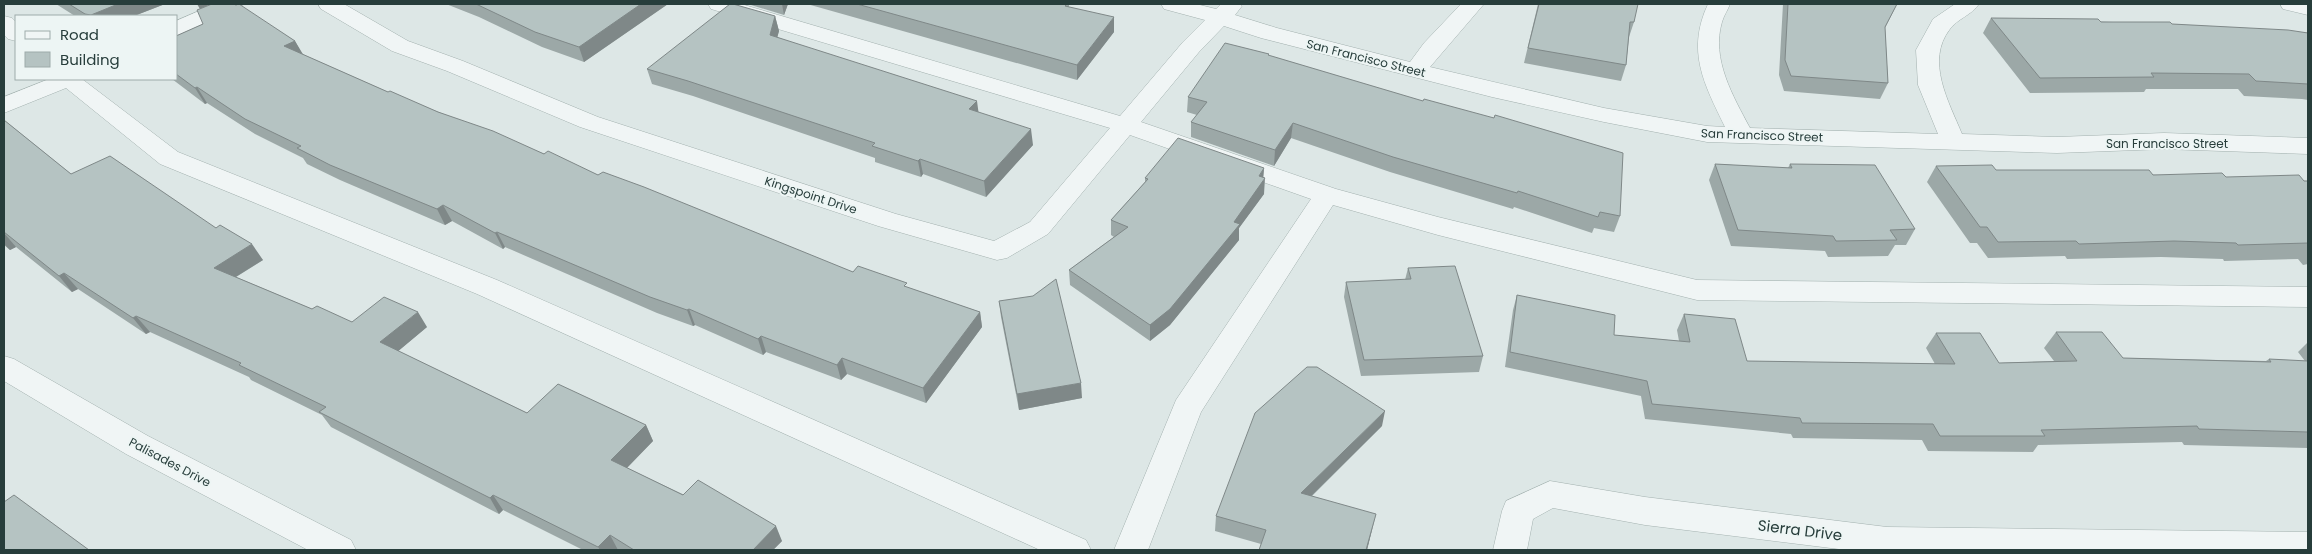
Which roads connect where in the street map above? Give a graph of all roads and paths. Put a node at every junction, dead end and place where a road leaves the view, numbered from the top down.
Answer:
1 (232, 4) edge
2 (328, 4) edge
3 (719, 4) edge
4 (1172, 4) edge
5 (1473, 4) edge
6 (1719, 4) edge
7 (1968, 4) edge
8 (2291, 4) edge
9 (2308, 9) edge
10 (1227, 10) edge
11 (4, 23) edge
12 (178, 28) edge
13 (15, 33) edge
14 (1415, 71) junction
15 (66, 80) edge
16 (69, 80) edge
17 (4, 106) edge
18 (1126, 125) junction
19 (1741, 134) junction
20 (1953, 141) junction
21 (2308, 146) edge
22 (1327, 195) junction
23 (2308, 297) edge
24 (4, 367) edge
25 (1799, 540) edge
26 (2308, 546) edge
27 (340, 550) edge
28 (1074, 550) edge
29 (1131, 550) edge
30 (1510, 550) edge

1 - 12 street
2 - 18 street, Kingspoint Drive
3 - 18 street
4 - 10 street, San Francisco Street
5 - 14 street
6 - 19 street
7 - 20 street
8 - 9 street
10 - 14 street, San Francisco Street
10 - 18 street, Kingspoint Drive
11 - 13 street
14 - 19 street, San Francisco Street
15 - 17 street
16 - 28 street
18 - 22 street
19 - 20 street, San Francisco Street
20 - 21 street, San Francisco Street
22 - 23 street
22 - 29 street
24 - 27 street, Palisades Drive
25 - 26 street, Sierra Drive
25 - 30 street, Sierra Drive

